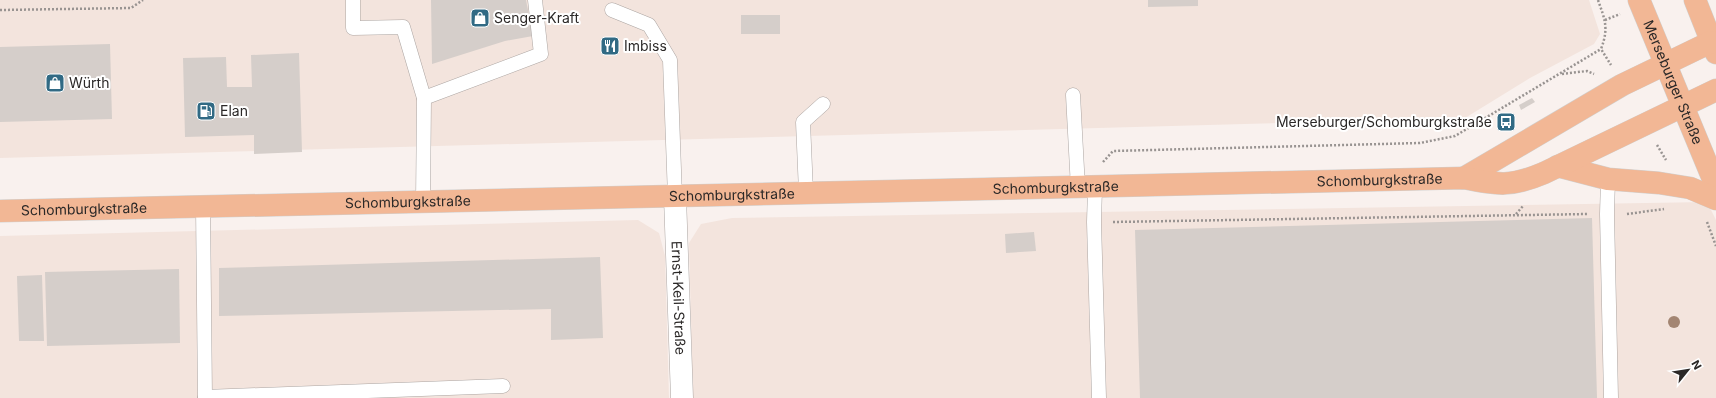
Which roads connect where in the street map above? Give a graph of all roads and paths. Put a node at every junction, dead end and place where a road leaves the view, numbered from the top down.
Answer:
1 (143, 0) edge
2 (353, 0) edge
3 (535, 0) edge
4 (1639, 0) edge
5 (1695, 0) edge
6 (0, 10) edge
7 (612, 10) dead end
8 (1622, 13) dead end
9 (1605, 20) dead end
10 (1714, 48) edge
11 (1602, 49) dead end
12 (1664, 64) junction
13 (1716, 90) edge
14 (1073, 95) dead end
15 (424, 98) junction
16 (822, 104) dead end
17 (1683, 106) junction
18 (1558, 166) junction
19 (1464, 178) junction
20 (1608, 179) junction
21 (1716, 186) edge
22 (1086, 188) junction
23 (806, 192) junction
24 (675, 197) junction
25 (1716, 199) edge
26 (423, 202) junction
27 (203, 206) junction
28 (0, 211) edge
29 (1516, 215) dead end
30 (1094, 222) junction
31 (503, 386) dead end
32 (205, 397) edge
33 (682, 398) edge
34 (1099, 398) edge
35 (1611, 398) edge

1 - 6 path
2 - 15 lane
3 - 15 lane
4 - 12 main road, Merseburger Straße
5 - 10 main road
7 - 24 lane
8 - 9 path
10 - 12 main road, Schomburgkstraße
11 - 22 path
12 - 17 main road, Merseburger Straße
12 - 19 main road, Schomburgkstraße
13 - 17 main road, Schomburgkstraße
14 - 22 lane
15 - 26 lane
16 - 23 lane
17 - 18 main road, Schomburgkstraße
17 - 21 main road, Merseburger Straße
18 - 19 main road, Schomburgkstraße
18 - 20 main road
19 - 22 main road, Schomburgkstraße
20 - 25 main road
20 - 35 lane
22 - 23 main road, Schomburgkstraße
22 - 30 lane
23 - 24 main road, Schomburgkstraße
24 - 26 main road, Schomburgkstraße
24 - 33 street, Ernst-Keil-Straße
26 - 27 main road, Schomburgkstraße
27 - 28 main road, Schomburgkstraße
27 - 32 lane
29 - 30 path
30 - 34 lane
31 - 32 lane

